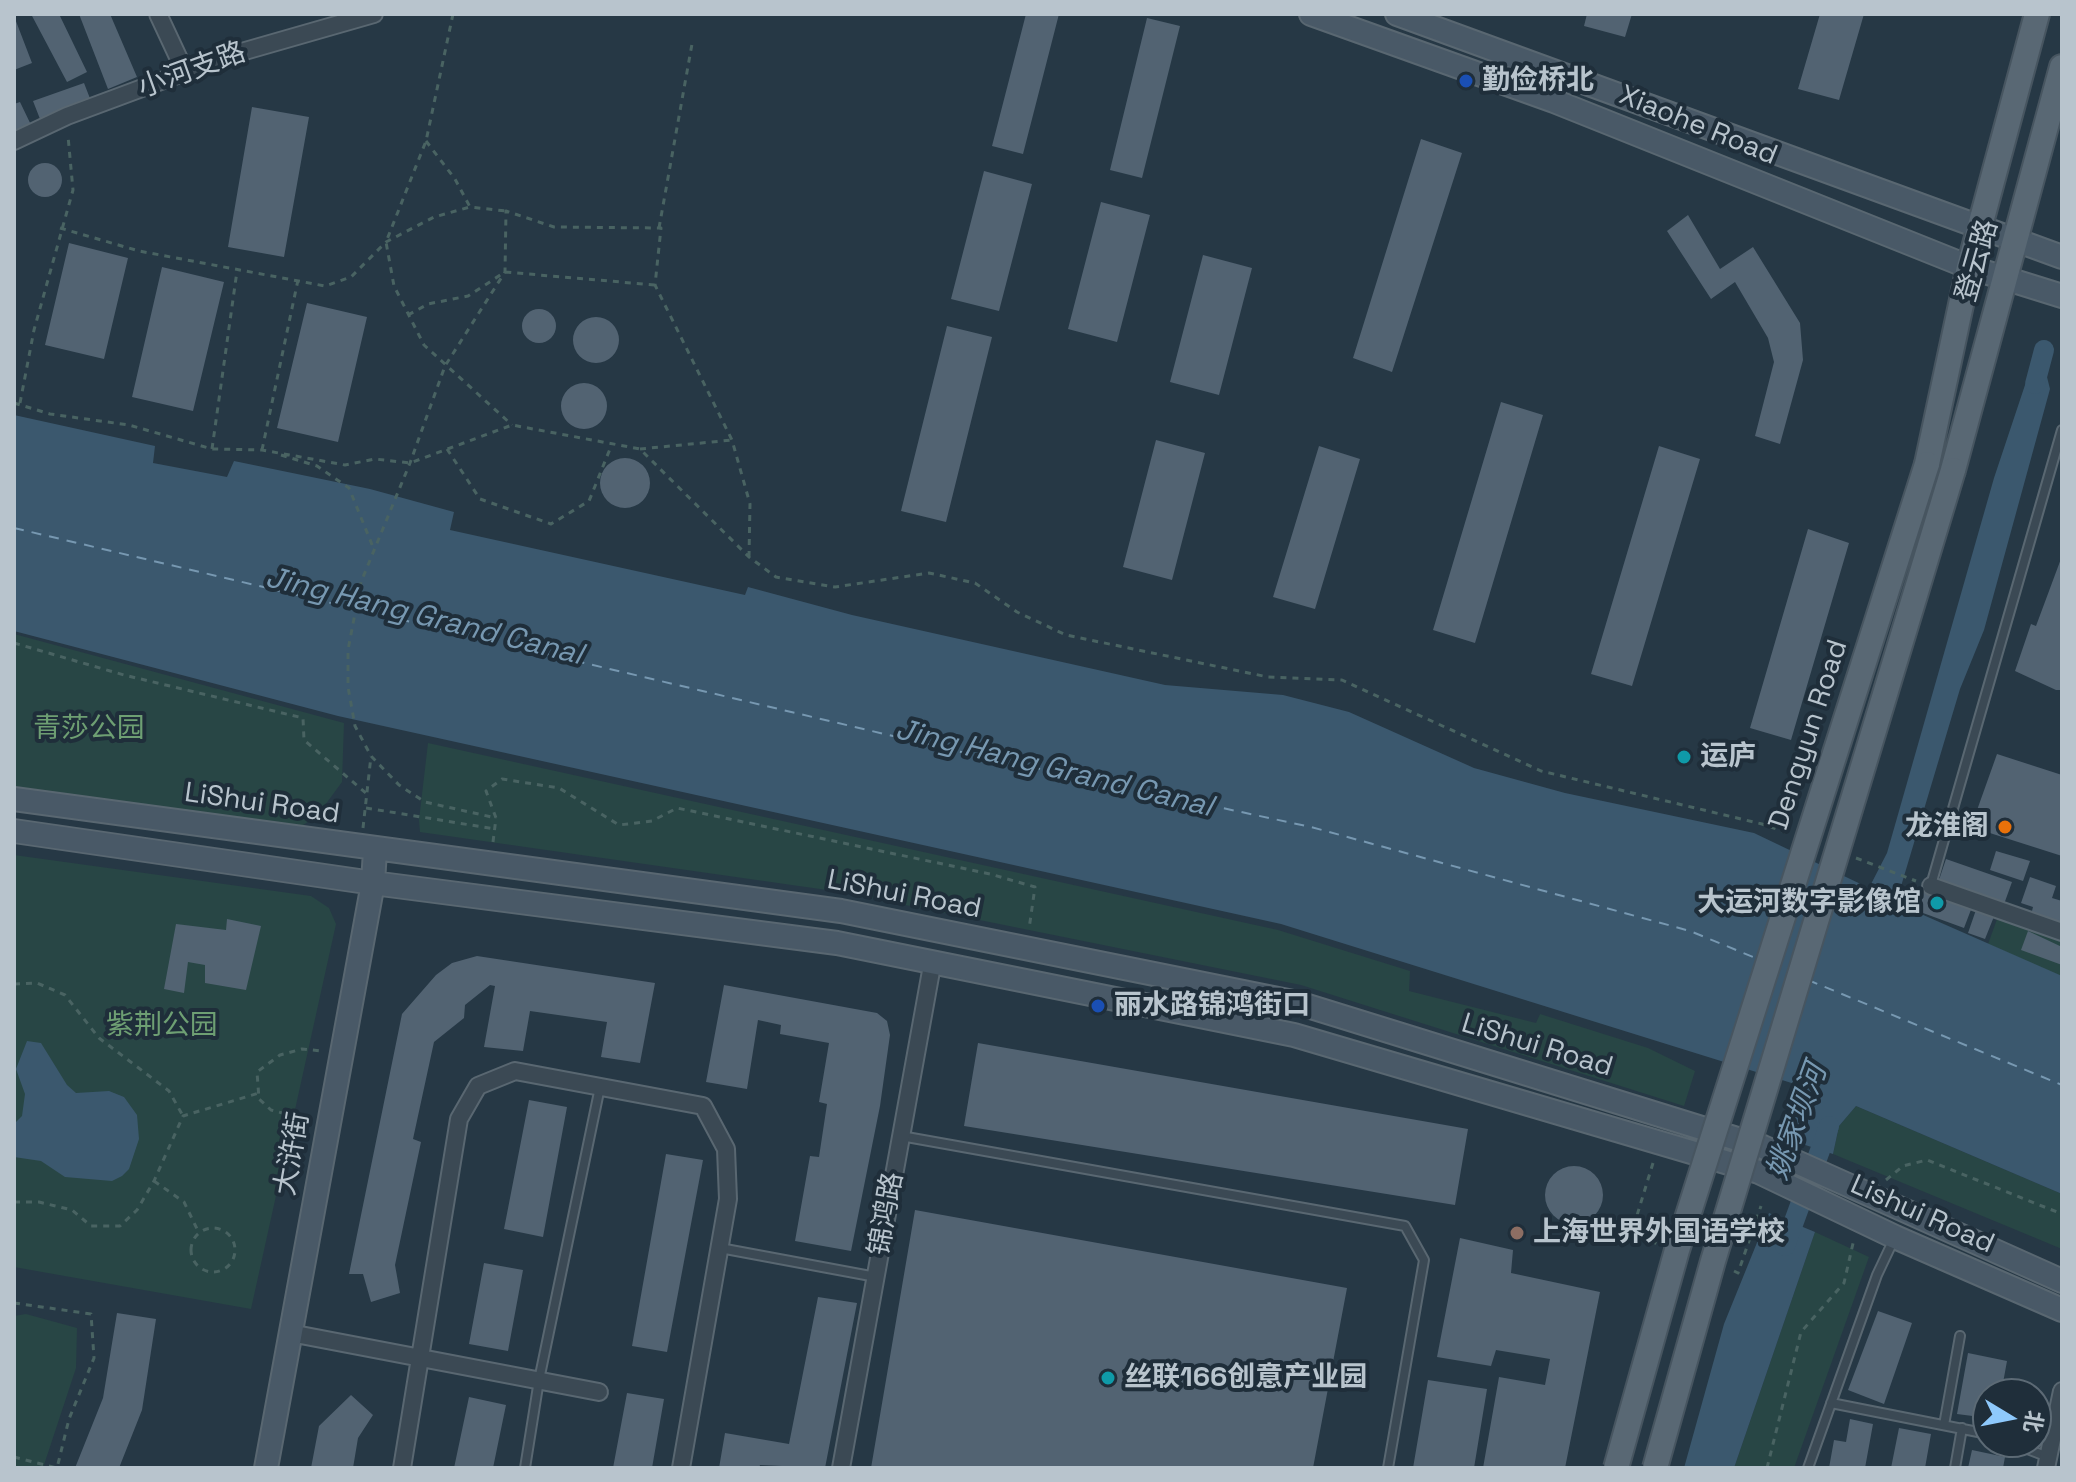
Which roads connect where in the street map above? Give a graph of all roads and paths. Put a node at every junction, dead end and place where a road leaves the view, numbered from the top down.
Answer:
1 (158, 14) edge
2 (374, 14) edge
3 (453, 14) edge
4 (1311, 14) edge
5 (1397, 14) edge
6 (2037, 14) edge
7 (692, 44) dead end
8 (2062, 67) edge
9 (186, 74) junction
10 (67, 116) junction
11 (14, 141) edge
12 (426, 141) junction
13 (470, 207) junction
14 (506, 211) junction
15 (60, 228) junction
16 (661, 228) junction
17 (1979, 228) junction
18 (2016, 239) junction
19 (386, 242) junction
20 (2062, 257) edge
21 (1969, 267) junction
22 (237, 271) junction
23 (505, 272) junction
24 (2004, 277) junction
25 (298, 280) junction
26 (655, 285) junction
27 (2062, 296) edge
28 (408, 315) junction
29 (445, 366) junction
30 (17, 403) edge
31 (512, 425) junction
32 (2062, 430) edge
33 (732, 440) junction
34 (612, 444) junction
35 (446, 448) junction
36 (212, 449) junction
37 (640, 449) junction
38 (262, 450) junction
39 (410, 463) junction
40 (1953, 470) joint
41 (373, 547) junction
42 (749, 557) junction
43 (14, 643) edge
44 (371, 756) junction
45 (367, 794) junction
46 (14, 799) edge
47 (366, 808) junction
48 (496, 818) junction
49 (495, 829) junction
50 (14, 831) edge
51 (1789, 834) dead end
52 (369, 841) junction
53 (493, 850) dead end
54 (1845, 854) dead end
55 (373, 883) junction
56 (1926, 884) junction
57 (2062, 932) edge
58 (1028, 936) dead end
59 (933, 960) junction
60 (14, 984) edge
61 (342, 1054) junction
62 (600, 1086) junction
63 (259, 1093) junction
64 (183, 1116) junction
65 (328, 1125) junction
66 (901, 1136) junction
67 (1763, 1147) joint
68 (1653, 1163) dead end
69 (1759, 1172) joint
70 (154, 1181) junction
71 (1874, 1192) junction
72 (14, 1202) edge
73 (1761, 1206) dead end
74 (2062, 1214) edge
75 (1859, 1220) junction
76 (199, 1233) junction
77 (1895, 1237) junction
78 (720, 1248) junction
79 (1677, 1250) junction
80 (1713, 1261) junction
81 (876, 1277) junction
82 (2062, 1281) edge
83 (14, 1303) edge
84 (2062, 1310) edge
85 (290, 1333) junction
86 (1960, 1336) dead end
87 (418, 1357) junction
88 (539, 1380) junction
89 (2062, 1391) edge
90 (599, 1392) dead end
91 (1831, 1403) junction
92 (1944, 1425) junction
93 (1962, 1428) junction
94 (1972, 1430) edge
95 (14, 1457) edge
96 (2047, 1463) edge
97 (57, 1468) edge
98 (266, 1468) edge
99 (402, 1468) edge
100 (525, 1468) edge
101 (681, 1468) edge
102 (841, 1468) edge
103 (1388, 1468) edge
104 (1616, 1468) edge
105 (1655, 1468) edge
106 (1767, 1468) edge
107 (1808, 1468) edge
108 (1955, 1468) edge

1 - 9 street
2 - 9 street, 小河支路
3 - 12 path
4 - 21 main road, Xiaohe Road
5 - 17 main road, Xiaohe Road
6 - 17 main road, Dengyun Road
7 - 16 path
8 - 18 main road, 登云路
9 - 10 street, 小河支路
10 - 11 street, 小河支路
10 - 15 path
12 - 13 path
12 - 19 path
13 - 14 path
13 - 19 path
14 - 16 path
14 - 23 path
15 - 22 path
15 - 30 path
16 - 26 path
17 - 18 main road, Xiaohe Road
17 - 21 main road, Dengyun Road
18 - 20 main road, Xiaohe Road
18 - 24 main road, 登云路
19 - 25 path
19 - 28 path
21 - 24 main road, Xiaohe Road
21 - 79 main road, Dengyun Road, bridge
22 - 25 path
22 - 36 path
23 - 26 path
23 - 28 path
23 - 29 path
24 - 27 main road, Xiaohe Road
24 - 40 main road, 登云路
25 - 38 path
26 - 33 path
28 - 29 path
29 - 31 path
29 - 39 path
30 - 36 path
31 - 34 path
31 - 35 path
32 - 56 lane
33 - 37 path
33 - 42 path
34 - 35 path
34 - 37 path
35 - 39 path
36 - 38 path
37 - 42 path
38 - 39 path
38 - 41 path
39 - 41 path
40 - 80 main road, Dengyun Road, bridge
41 - 44 path
42 - 51 path
43 - 45 path
44 - 45 path
44 - 48 path
45 - 47 path
46 - 52 main road, LiShui Road
47 - 49 path
47 - 52 path
48 - 49 path
48 - 58 path
49 - 53 path
50 - 55 main road, LiShui Road
52 - 55 main road, 大浒街
52 - 67 main road, LiShui Road
54 - 56 path
55 - 59 main road, LiShui Road
55 - 61 main road, 大浒街
56 - 57 street
59 - 66 street, 锦鸿路
59 - 69 main road, LiShui Road
60 - 64 path
61 - 63 path
61 - 65 main road, 大浒街
62 - 78 street
62 - 87 street
62 - 88 lane
63 - 64 path
63 - 65 path
64 - 70 path
65 - 85 main road, 大浒街
66 - 81 street, 锦鸿路
66 - 103 lane
67 - 71 main road, Lishui Road
68 - 79 path
69 - 75 main road, Lishui Road
70 - 72 path
70 - 76 path
71 - 74 path
71 - 82 main road, Lishui Road
73 - 80 path
75 - 77 main road, Lishui Road
75 - 106 path
76 - 76 path
77 - 84 main road, Lishui Road
77 - 91 lane
78 - 81 lane
78 - 101 street
79 - 104 main road, Dengyun Road, bridge
80 - 105 main road, Dengyun Road, bridge
81 - 102 street, 锦鸿路
83 - 97 path
85 - 87 street
85 - 98 main road, 大浒街
86 - 92 lane
87 - 88 street
87 - 99 street
88 - 90 street
88 - 100 lane
89 - 96 street
91 - 92 lane
91 - 107 lane
92 - 93 lane
93 - 94 lane
93 - 108 lane
95 - 97 path

